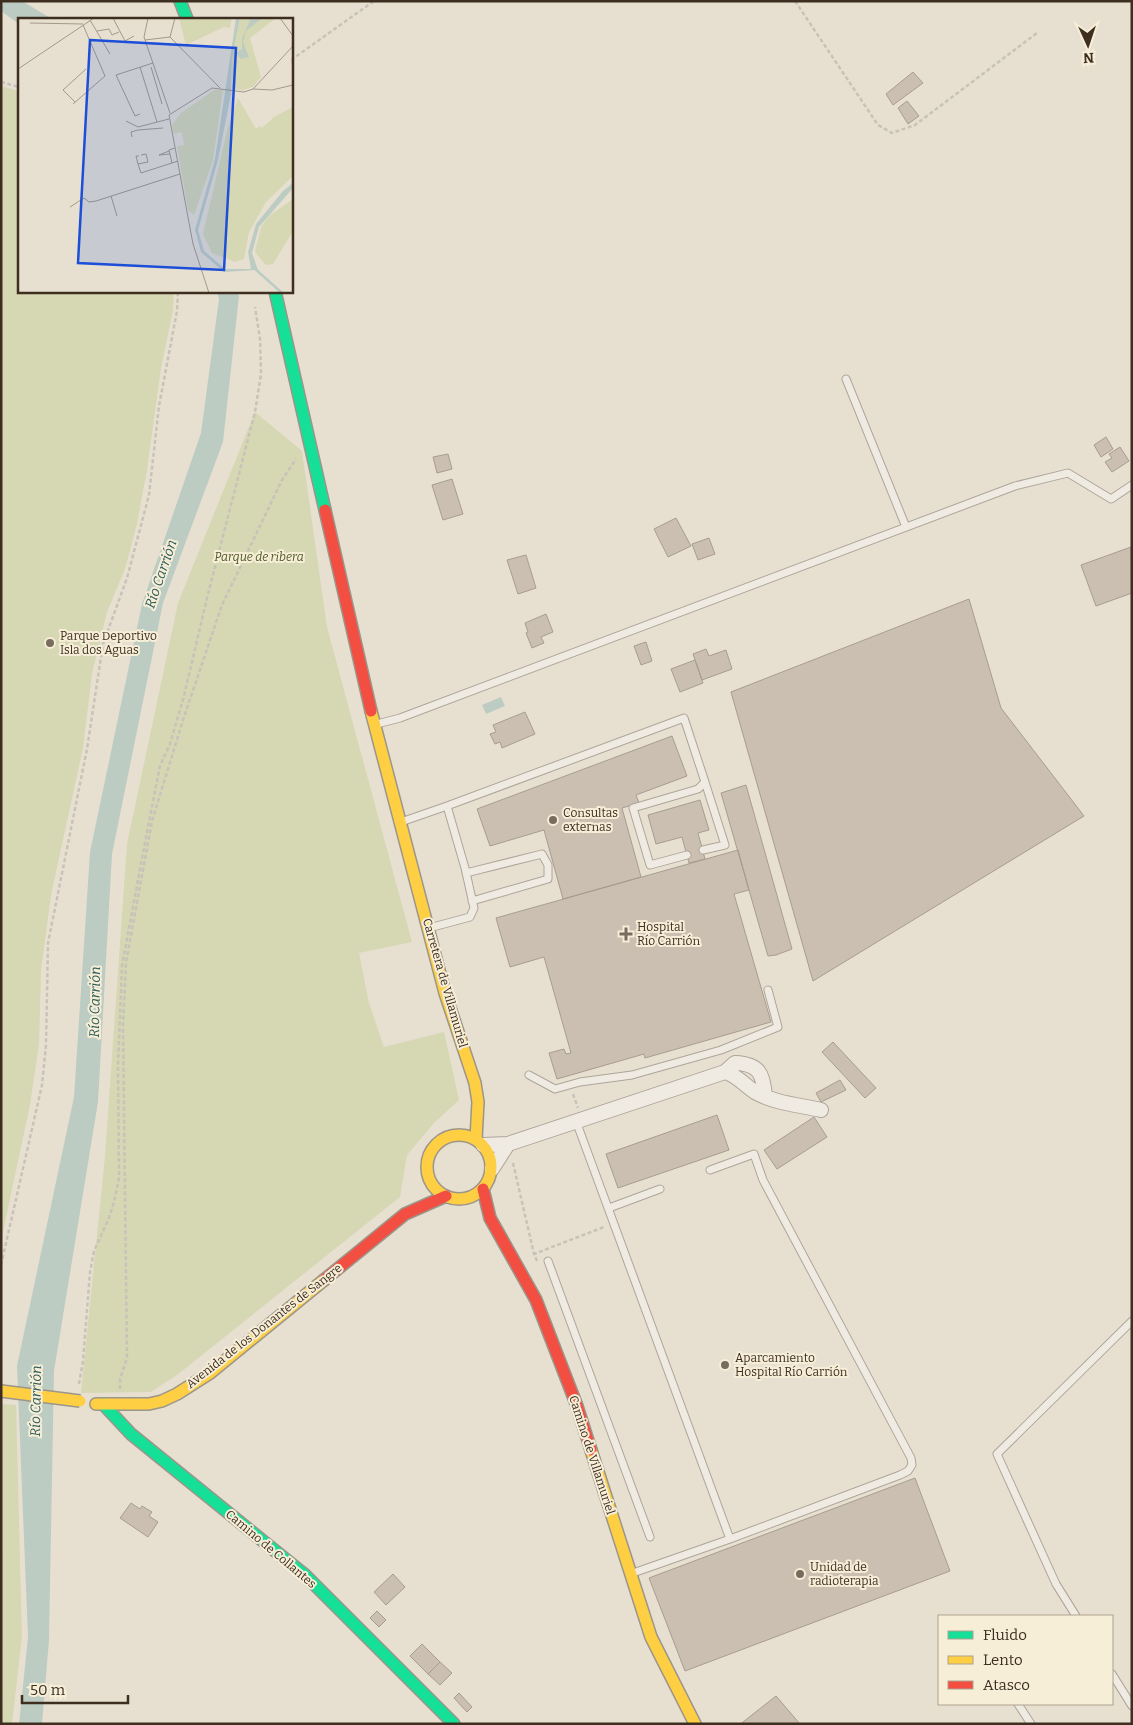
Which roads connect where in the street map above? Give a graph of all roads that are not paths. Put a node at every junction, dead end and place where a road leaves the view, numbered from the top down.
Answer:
1 (180, 1) edge
2 (187, 18) edge
3 (275, 292) edge
4 (846, 379) dead end
5 (1132, 485) edge
6 (906, 527) junction
7 (374, 724) junction
8 (705, 782) junction
9 (447, 806) junction
10 (401, 822) junction
11 (703, 850) dead end
12 (687, 855) dead end
13 (466, 873) junction
14 (472, 901) junction
15 (428, 928) junction
16 (768, 990) dead end
17 (725, 1072) junction
18 (529, 1076) dead end
19 (765, 1096) junction
20 (478, 1102) junction
21 (821, 1110) dead end
22 (579, 1120) junction
23 (462, 1127) junction
24 (480, 1142) junction
25 (508, 1144) junction
26 (492, 1170) junction
27 (710, 1170) dead end
28 (429, 1178) junction
29 (483, 1189) junction
30 (660, 1189) dead end
31 (446, 1196) junction
32 (609, 1208) junction
33 (405, 1214) junction
34 (548, 1261) dead end
35 (1132, 1321) edge
36 (1, 1391) edge
37 (103, 1404) junction
38 (154, 1404) junction
39 (134, 1436) junction
40 (650, 1537) dead end
41 (730, 1539) junction
42 (631, 1574) junction
43 (1075, 1615) edge
44 (1113, 1676) edge
45 (1019, 1705) edge
46 (1132, 1706) edge
47 (454, 1724) edge
48 (695, 1724) edge
49 (1031, 1724) edge

1 - 2 main road
3 - 7 main road, Carretera de Villamuriel
4 - 6 lane
5 - 6 lane
6 - 7 lane
7 - 10 main road, Carretera de Villamuriel
8 - 9 lane
8 - 11 lane
8 - 12 lane
9 - 10 lane
9 - 13 lane
10 - 15 main road, Carretera de Villamuriel
13 - 14 lane
13 - 14 lane
14 - 15 lane
15 - 20 main road, Carretera de Villamuriel
16 - 18 lane
17 - 19 street
17 - 19 street
17 - 22 street
19 - 21 street
20 - 23 main road
20 - 24 main road, Carretera de Villamuriel
22 - 25 street
22 - 32 lane
23 - 24 main road
23 - 28 main road
24 - 25 street
24 - 26 main road
25 - 26 street
26 - 29 main road
27 - 41 lane
28 - 31 main road
28 - 33 main road, Avenida de los Donantes de Sangre
29 - 31 main road
29 - 42 main road, Camino de Villamuriel
30 - 32 lane
31 - 33 main road, Avenida de los Donantes de Sangre
32 - 41 lane
33 - 38 main road, Avenida de los Donantes de Sangre
34 - 40 lane
35 - 43 lane
36 - 37 main road, Avenida de los Donantes de Sangre, bridge
37 - 38 main road, Avenida de los Donantes de Sangre
37 - 39 main road, Camino de Collantes
38 - 39 main road
39 - 47 main road, Camino de Collantes
41 - 42 lane
42 - 48 main road, Camino de Villamuriel
44 - 46 lane
45 - 49 lane

